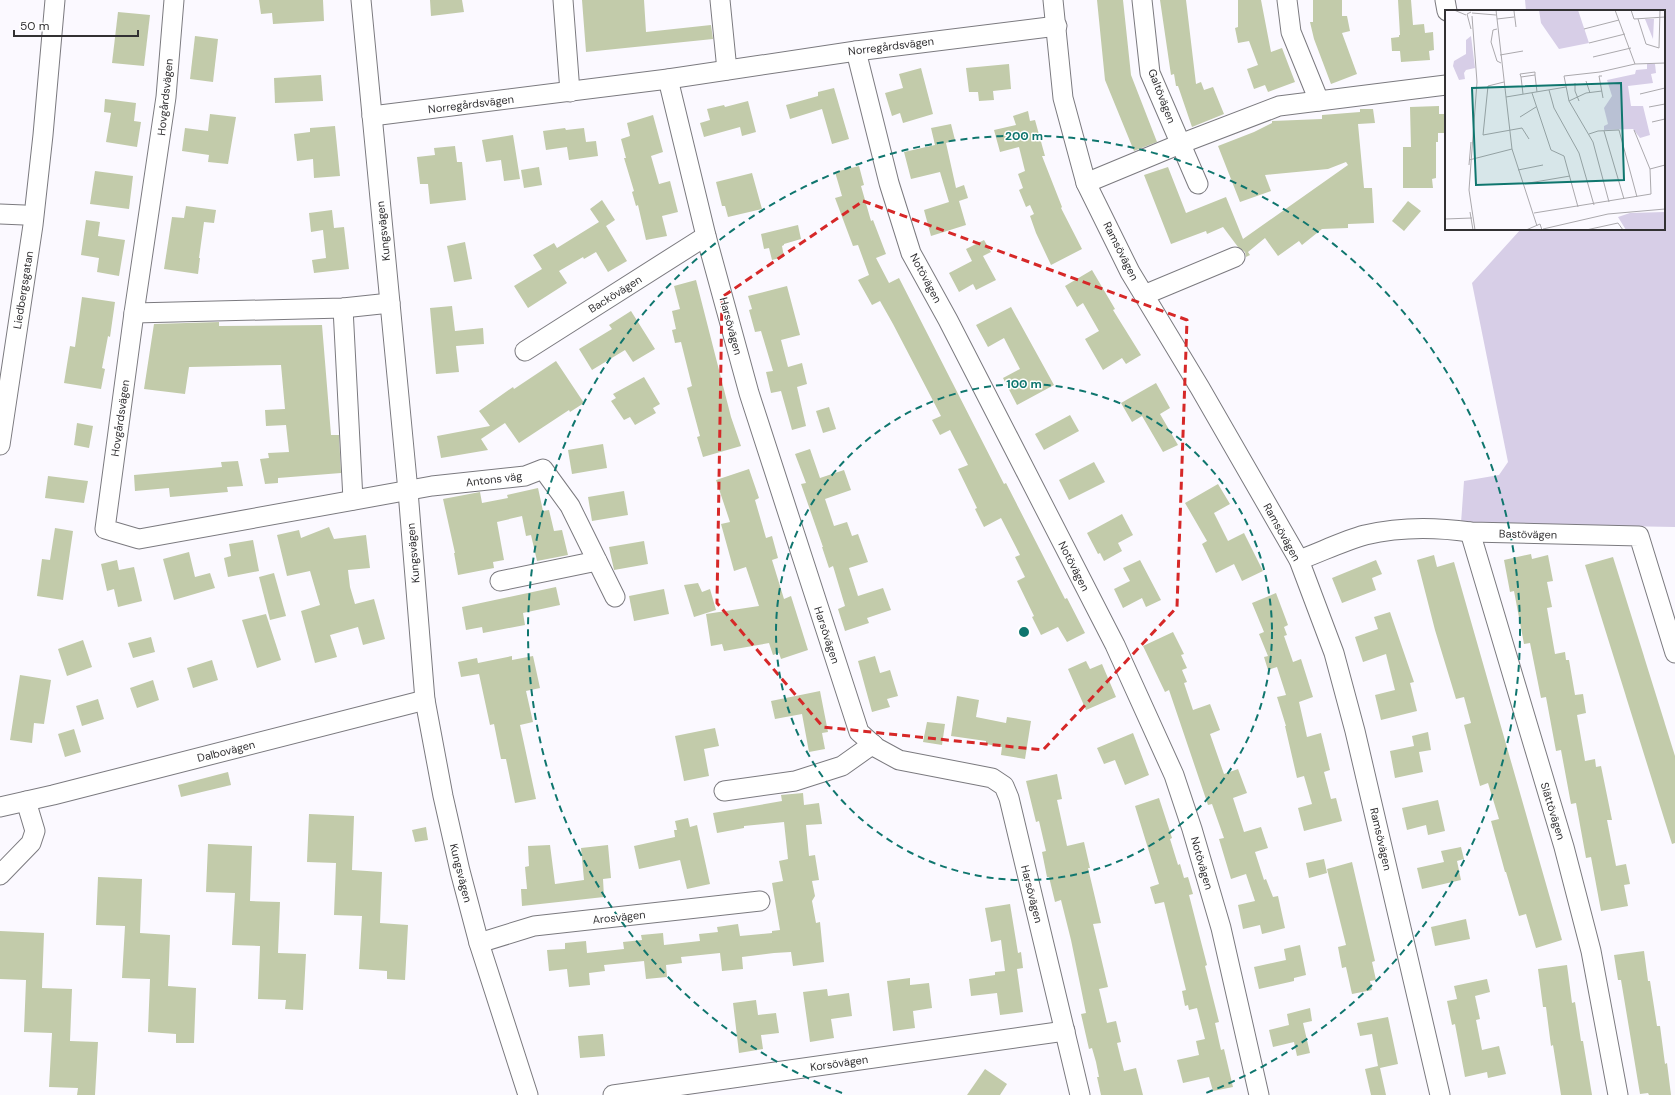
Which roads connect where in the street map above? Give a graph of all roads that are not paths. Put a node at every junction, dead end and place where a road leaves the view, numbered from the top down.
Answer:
1 (55, 0) edge
2 (174, 0) edge
3 (361, 0) edge
4 (562, 0) edge
5 (720, 0) edge
6 (1053, 0) edge
7 (1142, 0) edge
8 (1287, 0) edge
9 (1446, 0) edge
10 (1447, 10) edge
11 (1056, 26) junction
12 (856, 51) junction
13 (727, 70) junction
14 (668, 80) junction
15 (1445, 85) edge
16 (570, 92) junction
17 (1319, 101) junction
18 (372, 116) junction
19 (43, 134) junction
20 (1180, 144) junction
21 (1086, 183) junction
22 (1198, 184) dead end
23 (0, 214) edge
24 (24, 215) junction
25 (706, 236) junction
26 (1235, 257) dead end
27 (1144, 296) junction
28 (390, 303) junction
29 (343, 308) junction
30 (134, 313) junction
31 (525, 351) dead end
32 (0, 355) edge
33 (0, 445) edge
34 (408, 491) junction
35 (353, 500) junction
36 (1470, 532) junction
37 (1299, 560) junction
38 (597, 562) junction
39 (500, 581) dead end
40 (615, 597) dead end
41 (1675, 654) edge
42 (425, 700) junction
43 (873, 744) junction
44 (724, 791) dead end
45 (26, 801) junction
46 (0, 807) edge
47 (0, 875) edge
48 (760, 901) dead end
49 (479, 942) junction
50 (1065, 1031) junction
51 (528, 1095) edge
52 (613, 1095) edge
53 (1080, 1095) edge
54 (1259, 1095) edge
55 (1440, 1095) edge
56 (1618, 1095) edge

1 - 19 street, Liedbergsgatan
2 - 30 street, Hovgårdsvägen
3 - 18 street, Kungsvägen
4 - 16 street
5 - 13 street
6 - 11 street, Ramsövägen
7 - 20 street, Galtövägen
8 - 17 street
9 - 10 street
11 - 12 street, Norregårdsvägen
11 - 21 street, Ramsövägen
12 - 13 street, Norregårdsvägen
12 - 54 street, Notövägen
13 - 14 street, Norregårdsvägen
14 - 16 street, Norregårdsvägen
14 - 25 street, Harsövägen
15 - 17 street
16 - 18 street, Norregårdsvägen
17 - 20 street
18 - 28 street, Kungsvägen
19 - 24 street, Liedbergsgatan
19 - 33 street, Liedbergsgatan
20 - 21 street
20 - 22 street, Galtövägen
21 - 27 street, Ramsövägen
23 - 24 street
24 - 32 street, Liedbergsgatan
25 - 31 street, Backövägen
25 - 43 street, Harsövägen
26 - 27 street
27 - 37 street, Ramsövägen
28 - 29 street
28 - 34 street, Kungsvägen
29 - 30 street
29 - 35 street
30 - 35 street, Hovgårdsvägen
34 - 35 street, Hovgårdsvägen
34 - 38 street, Antons väg
34 - 42 street, Kungsvägen
36 - 37 street, Bastövägen
36 - 41 street, Bastövägen
36 - 56 street, Slättövägen
37 - 55 street, Ramsövägen
38 - 39 street
38 - 40 street, Antons väg
42 - 45 street, Dalbovägen
42 - 49 street, Kungsvägen
43 - 44 street
43 - 50 street, Harsövägen
45 - 46 street, Dalbovägen
45 - 47 street
48 - 49 street, Arosvägen
49 - 51 street, Kungsvägen
50 - 52 street, Korsövägen
50 - 53 street, Harsövägen

